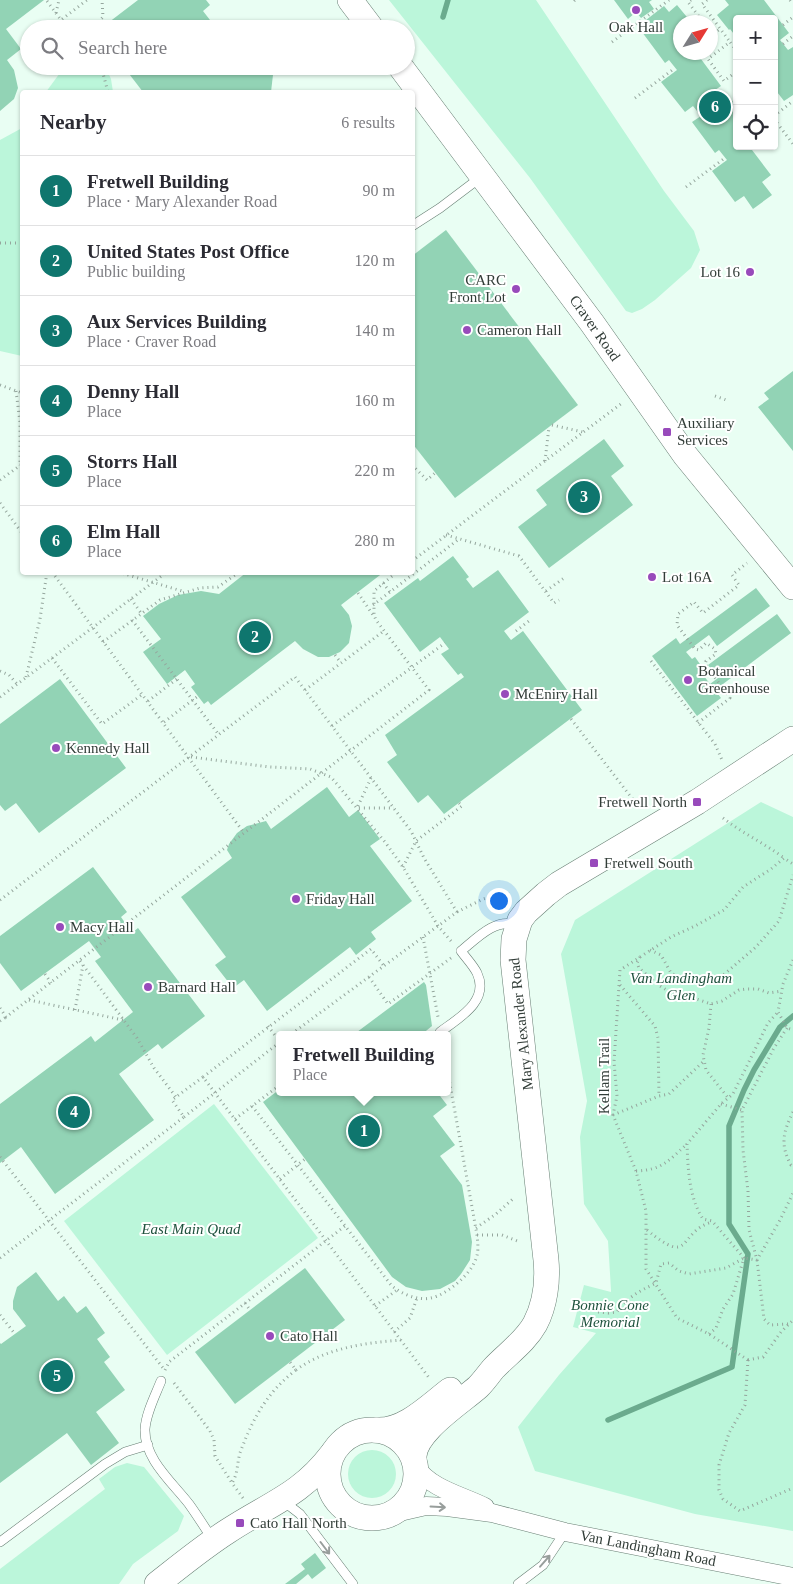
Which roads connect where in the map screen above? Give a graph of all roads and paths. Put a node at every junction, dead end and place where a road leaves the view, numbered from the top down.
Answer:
1 (59, 0) edge
2 (87, 0) edge
3 (102, 0) edge
4 (350, 0) edge
5 (669, 0) edge
6 (691, 0) edge
7 (707, 0) edge
8 (790, 0) edge
9 (47, 1) dead end
10 (793, 4) edge
11 (56, 13) junction
12 (698, 15) edge
13 (792, 19) edge
14 (100, 20) edge
15 (365, 20) edge
16 (783, 24) dead end
17 (720, 29) joint
18 (793, 36) edge
19 (612, 42) dead end
20 (730, 42) junction
21 (783, 44) dead end
22 (733, 46) edge
23 (675, 68) dead end
24 (733, 74) edge
25 (103, 75) edge
26 (407, 75) edge
27 (107, 90) edge
28 (635, 98) dead end
29 (793, 102) edge
30 (778, 114) edge
31 (778, 123) edge
32 (793, 144) edge
33 (725, 158) dead end
34 (482, 176) junction
35 (686, 187) dead end
36 (415, 224) edge
37 (0, 243) edge
38 (20, 243) edge
39 (0, 385) edge
40 (16, 391) junction
41 (20, 393) edge
42 (716, 396) dead end
43 (626, 399) dead end
44 (729, 401) dead end
45 (20, 422) edge
46 (584, 432) junction
47 (545, 461) junction
48 (20, 466) edge
49 (415, 468) edge
50 (435, 473) dead end
51 (0, 480) edge
52 (0, 504) edge
53 (20, 530) edge
54 (446, 535) junction
55 (459, 539) junction
56 (415, 559) edge
57 (747, 563) dead end
58 (415, 573) edge
59 (47, 575) edge
60 (54, 575) edge
61 (128, 575) edge
62 (163, 575) edge
63 (235, 575) edge
64 (393, 575) edge
65 (412, 575) edge
66 (564, 578) dead end
67 (153, 583) junction
68 (384, 583) junction
69 (793, 587) edge
70 (184, 592) junction
71 (390, 592) junction
72 (546, 592) junction
73 (358, 593) dead end
74 (131, 599) junction
75 (559, 600) dead end
76 (373, 605) junction
77 (369, 608) junction
78 (142, 613) junction
79 (374, 615) junction
80 (132, 620) junction
81 (529, 621) dead end
82 (93, 627) junction
83 (384, 631) junction
84 (516, 631) dead end
85 (103, 642) junction
86 (445, 643) dead end
87 (335, 655) dead end
88 (52, 658) junction
89 (651, 661) dead end
90 (341, 663) junction
91 (411, 668) junction
92 (0, 671) edge
93 (26, 678) junction
94 (177, 679) junction
95 (17, 684) junction
96 (305, 690) junction
97 (142, 694) junction
98 (198, 696) dead end
99 (0, 697) edge
100 (193, 700) junction
101 (148, 701) junction
102 (571, 719) dead end
103 (164, 722) junction
104 (698, 723) junction
105 (332, 726) junction
106 (219, 735) junction
107 (793, 739) edge
108 (351, 751) junction
109 (190, 757) junction
110 (723, 764) dead end
111 (323, 773) junction
112 (371, 778) junction
113 (460, 803) dead end
114 (637, 804) dead end
115 (357, 808) junction
116 (394, 808) junction
117 (722, 818) dead end
118 (244, 833) junction
119 (416, 840) junction
120 (784, 858) junction
121 (793, 864) edge
122 (402, 867) junction
123 (793, 875) edge
124 (0, 900) edge
125 (512, 900) dead end
126 (457, 912) junction
127 (438, 926) junction
128 (518, 926) junction
129 (423, 937) junction
130 (461, 950) junction
131 (650, 950) junction
132 (640, 957) junction
133 (793, 960) edge
134 (80, 961) junction
135 (83, 965) junction
136 (384, 966) junction
137 (45, 974) dead end
138 (430, 974) junction
139 (369, 977) junction
140 (51, 982) junction
141 (619, 985) junction
142 (782, 991) junction
143 (28, 1000) junction
144 (711, 1004) junction
145 (0, 1008) edge
146 (75, 1010) junction
147 (778, 1012) junction
148 (6, 1016) junction
149 (124, 1020) junction
150 (0, 1021) edge
151 (268, 1026) junction
152 (787, 1028) junction
153 (793, 1030) edge
154 (295, 1031) edge
155 (440, 1031) edge
156 (441, 1031) edge
157 (276, 1037) edge
158 (276, 1045) edge
159 (704, 1060) junction
160 (204, 1077) junction
161 (276, 1088) edge
162 (451, 1090) edge
163 (215, 1093) junction
164 (659, 1096) junction
165 (176, 1097) junction
166 (729, 1099) junction
167 (721, 1104) junction
168 (252, 1106) junction
169 (742, 1110) junction
170 (793, 1112) edge
171 (613, 1115) junction
172 (184, 1117) junction
173 (235, 1119) junction
174 (687, 1144) junction
175 (0, 1156) edge
176 (305, 1159) dead end
177 (298, 1165) junction
178 (793, 1165) edge
179 (636, 1171) junction
180 (280, 1179) junction
181 (793, 1193) edge
182 (515, 1196) dead end
183 (49, 1221) junction
184 (712, 1222) junction
185 (345, 1226) junction
186 (476, 1228) junction
187 (647, 1230) junction
188 (477, 1234) junction
189 (326, 1241) junction
190 (520, 1242) dead end
191 (0, 1258) edge
192 (744, 1258) junction
193 (757, 1260) junction
194 (656, 1283) junction
195 (396, 1290) junction
196 (417, 1298) junction
197 (245, 1303) junction
198 (375, 1306) junction
199 (250, 1310) dead end
200 (598, 1312) dead end
201 (0, 1315) edge
202 (793, 1320) edge
203 (789, 1324) junction
204 (394, 1332) junction
205 (15, 1334) dead end
206 (709, 1334) junction
207 (401, 1340) junction
208 (507, 1355) junction
209 (748, 1360) junction
210 (290, 1362) dead end
211 (164, 1370) junction
212 (296, 1370) junction
213 (161, 1381) joint
214 (433, 1384) dead end
215 (376, 1430) junction
216 (148, 1445) junction
217 (337, 1447) junction
218 (415, 1463) junction
219 (232, 1483) junction
220 (793, 1488) edge
221 (245, 1502) dead end
222 (279, 1502) junction
223 (349, 1511) junction
224 (391, 1514) junction
225 (503, 1515) junction
226 (565, 1532) junction
227 (214, 1541) junction
228 (0, 1542) edge
229 (793, 1576) edge
230 (157, 1584) edge
231 (353, 1584) edge
232 (518, 1584) edge

1 - 11 path
2 - 11 path
3 - 14 path
4 - 15 street
5 - 19 path
6 - 12 path
7 - 17 path
8 - 10 path
9 - 11 path
13 - 16 path
17 - 20 path
18 - 21 path
20 - 22 path
20 - 24 path
23 - 28 path
25 - 27 path
26 - 34 street, Craver Road
29 - 30 path
31 - 32 path
33 - 35 path
34 - 36 lane
34 - 69 street, Craver Road
37 - 38 path
39 - 40 path
40 - 41 path
40 - 45 path
42 - 44 path
43 - 46 path
46 - 47 path
46 - 47 path
47 - 54 path
48 - 51 path
49 - 50 path
52 - 53 path
54 - 55 path
54 - 56 path
55 - 58 path
55 - 72 path
57 - 104 path
59 - 93 path
60 - 82 path
61 - 67 path
62 - 67 path
63 - 70 path
64 - 68 path
65 - 71 path
66 - 72 path
67 - 70 path
67 - 74 path
68 - 71 path
68 - 76 path
70 - 78 path
71 - 76 path
72 - 75 path
73 - 77 path
74 - 78 path
74 - 82 path
76 - 77 path
76 - 79 path
77 - 79 path
78 - 80 path
79 - 83 path
80 - 85 path
80 - 94 path
81 - 84 path
82 - 85 path
82 - 88 path
83 - 90 path
83 - 91 path
85 - 97 path
86 - 91 path
87 - 90 path
88 - 93 path
88 - 97 path
89 - 104 path
90 - 96 path
91 - 105 path
91 - 108 path
92 - 95 path
93 - 95 path
94 - 100 path
94 - 101 path
95 - 99 path
96 - 105 path
96 - 106 path
97 - 101 path
98 - 100 path
100 - 103 path
100 - 106 path
101 - 103 path
102 - 114 path
103 - 109 path
104 - 110 path
105 - 108 path
106 - 109 path
107 - 128 street, Mary Alexander Road
108 - 111 path
108 - 112 path
109 - 111 path
109 - 118 path
109 - 124 path
111 - 115 path
111 - 118 path
112 - 115 path
112 - 116 path
113 - 119 path
115 - 116 path
115 - 122 path
116 - 119 path
117 - 120 path
118 - 134 path
119 - 122 path
119 - 126 path
120 - 121 path
120 - 131 path, Kellam Trail
122 - 127 path
123 - 131 path
125 - 126 path
126 - 127 path
127 - 129 path
127 - 130 path
128 - 130 lane
128 - 208 street, Mary Alexander Road
129 - 136 path
129 - 138 path
130 - 138 path
130 - 156 lane
131 - 132 path, Kellam Trail
132 - 141 path, Kellam Trail
132 - 144 path
133 - 142 path
134 - 135 path
134 - 140 path
135 - 146 path
135 - 149 path
136 - 139 path
136 - 151 path
137 - 140 path
138 - 139 path
138 - 155 path
139 - 154 path
140 - 143 path
141 - 164 path
141 - 171 path, Kellam Trail
142 - 144 path
142 - 147 path
143 - 146 path
143 - 148 path
144 - 159 path
145 - 148 path
146 - 149 path
147 - 152 path
147 - 166 path
148 - 150 path
149 - 165 path
151 - 157 path
151 - 160 path
152 - 153 path
152 - 169 path
158 - 163 path
159 - 164 path
159 - 166 path
160 - 163 path
160 - 165 path
161 - 168 path
162 - 186 path
163 - 172 path
163 - 173 path
164 - 171 path
165 - 172 path
166 - 167 path
167 - 169 path
167 - 174 path
168 - 173 path
168 - 177 path
169 - 193 path
170 - 178 path
171 - 179 path, Kellam Trail
172 - 183 path
173 - 180 path
174 - 179 path
174 - 184 path
175 - 183 path
176 - 177 path
177 - 180 path
177 - 185 path
179 - 187 path, Kellam Trail
180 - 189 path
181 - 193 path
182 - 186 path
183 - 191 path
183 - 211 path
184 - 187 path
184 - 192 path
185 - 189 path
185 - 195 path
186 - 188 path
187 - 194 path, Kellam Trail
188 - 190 path
188 - 196 path
189 - 197 path
189 - 198 path
192 - 193 path
192 - 194 path
192 - 206 path
193 - 203 path
194 - 200 path
194 - 206 path, Kellam Trail
195 - 196 path
195 - 198 path
196 - 204 path
197 - 199 path
197 - 211 path
198 - 204 path
201 - 205 path
202 - 203 path
203 - 209 path
204 - 207 path
206 - 209 path, Kellam Trail
207 - 212 path
207 - 214 path
208 - 215 street, Mary Alexander Road
208 - 218 street, Mary Alexander Road
209 - 220 path
210 - 212 path
211 - 213 path
211 - 219 path
212 - 219 path
213 - 216 lane
215 - 217 street, Mary Alexander Road
215 - 218 street
216 - 227 lane
216 - 228 lane
217 - 222 street, Mary Alexander Road
217 - 223 street
218 - 224 street, Mary Alexander Road
218 - 225 street, Van Landingham Road
219 - 221 path
222 - 223 street, Mary Alexander Road
222 - 227 street, Mary Alexander Road
222 -> 231 lane
223 - 224 street, Mary Alexander Road
224 -> 225 street, Van Landingham Road
225 - 226 street, Van Landingham Road
226 - 229 street, Van Landingham Road
232 -> 226 lane
227 - 230 street, Mary Alexander Road

